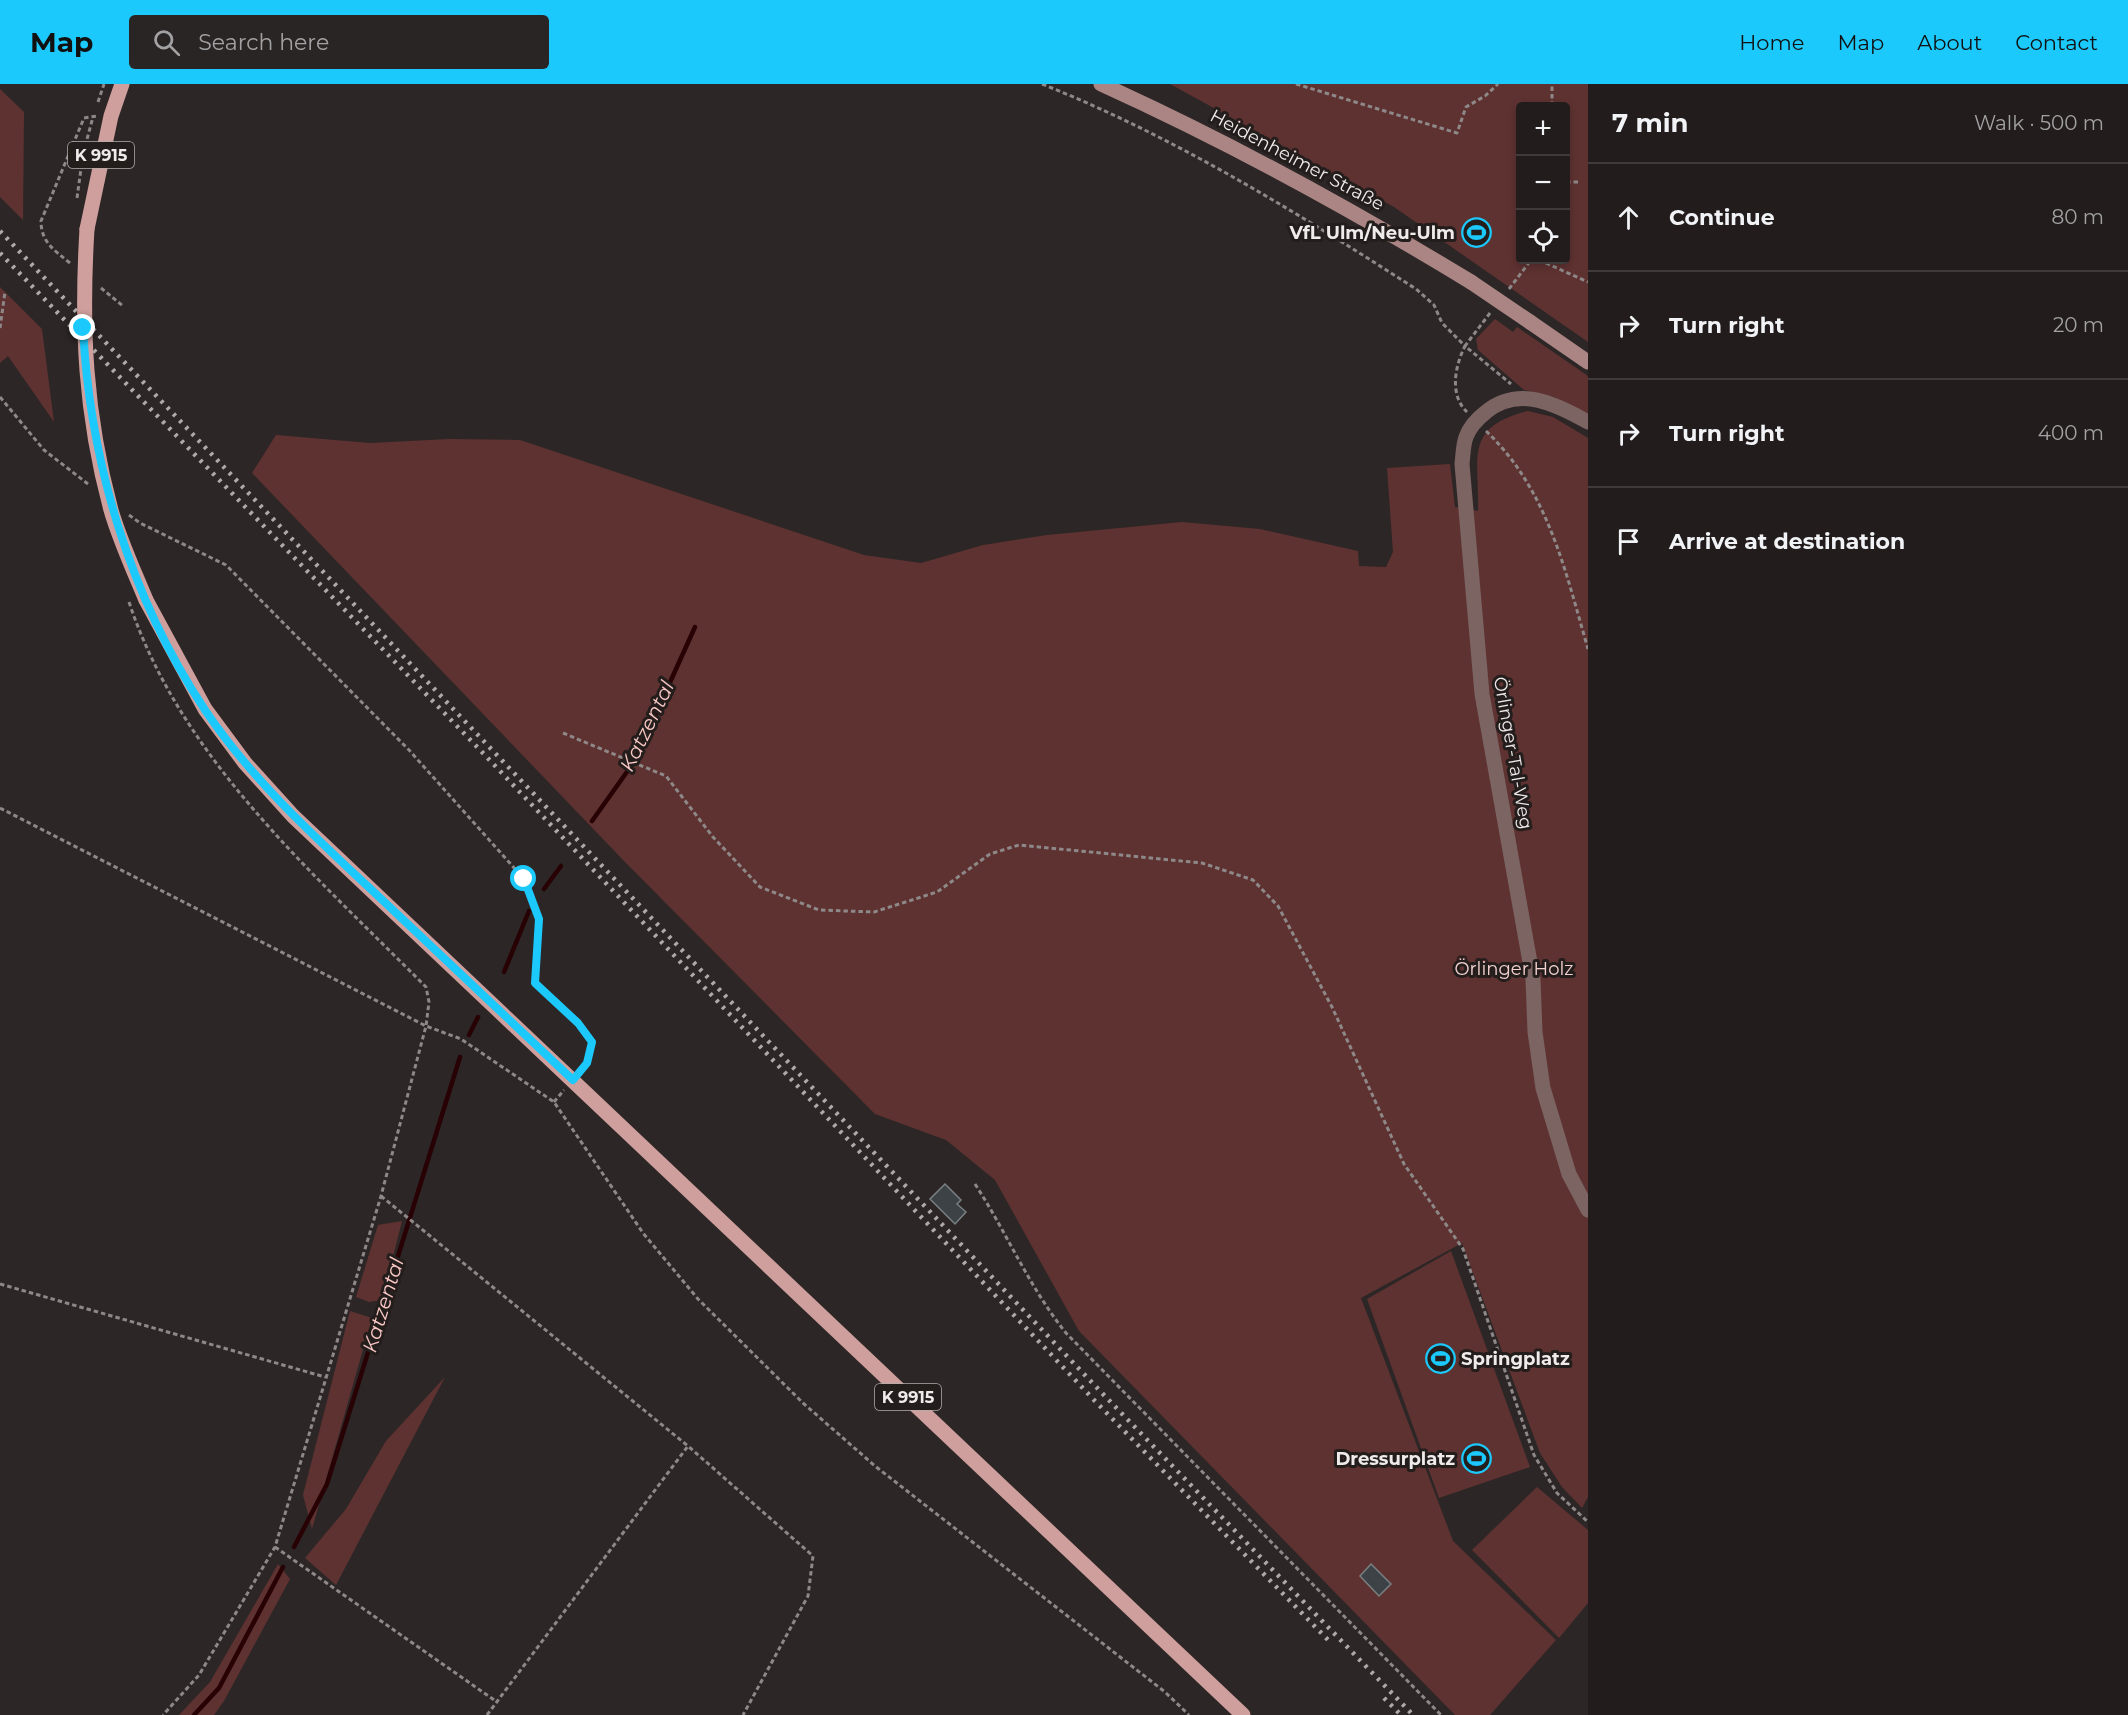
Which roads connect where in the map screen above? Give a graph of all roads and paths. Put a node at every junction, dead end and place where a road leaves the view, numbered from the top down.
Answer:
1 (104, 84) edge
2 (122, 84) edge
3 (1042, 84) edge
4 (1101, 84) edge
5 (1296, 84) edge
6 (1498, 84) edge
7 (1552, 84) edge
8 (1552, 102) edge
9 (97, 104) dead end
10 (94, 115) junction
11 (111, 116) junction
12 (1570, 182) edge
13 (1580, 183) dead end
14 (75, 207) dead end
15 (1548, 264) edge
16 (72, 265) dead end
17 (1588, 282) edge
18 (97, 285) dead end
19 (5, 292) dead end
20 (123, 306) dead end
21 (0, 328) edge
22 (1465, 346) junction
23 (1588, 362) edge
24 (0, 397) edge
25 (1528, 397) junction
26 (1475, 420) junction
27 (1588, 422) edge
28 (97, 490) dead end
29 (123, 510) dead end
30 (1588, 649) edge
31 (563, 733) dead end
32 (0, 808) edge
33 (426, 987) dead end
34 (426, 1026) junction
35 (573, 1080) junction
36 (975, 1184) dead end
37 (381, 1196) junction
38 (1588, 1210) edge
39 (0, 1284) edge
40 (325, 1377) junction
41 (687, 1446) junction
42 (1588, 1522) edge
43 (275, 1547) junction
44 (497, 1702) junction
45 (163, 1715) edge
46 (487, 1715) edge
47 (743, 1715) edge
48 (1189, 1715) edge
49 (1243, 1715) edge
50 (1441, 1715) edge

1 - 9 path
2 - 11 main road, K 9915
3 - 22 path
4 - 23 main road, Heidenheimer Straße, bridge
5 - 6 path
7 - 8 path
10 - 11 path
10 - 14 path
10 - 16 path
11 - 35 main road, K 9915, bridge
12 - 13 path
15 - 17 path
18 - 20 path
19 - 21 path
22 - 25 path
22 - 26 path
24 - 28 path
25 - 26 street
25 - 27 street
26 - 30 path
26 - 38 street, Örlinger-Tal-Weg
29 - 35 path
31 - 42 path
32 - 34 path
33 - 34 path
34 - 37 path
34 - 48 path
35 - 49 main road, K 9915
36 - 50 path
37 - 40 path
37 - 41 path
39 - 40 path
40 - 43 path
41 - 44 path
41 - 47 path
43 - 44 path
43 - 45 path
44 - 46 path

